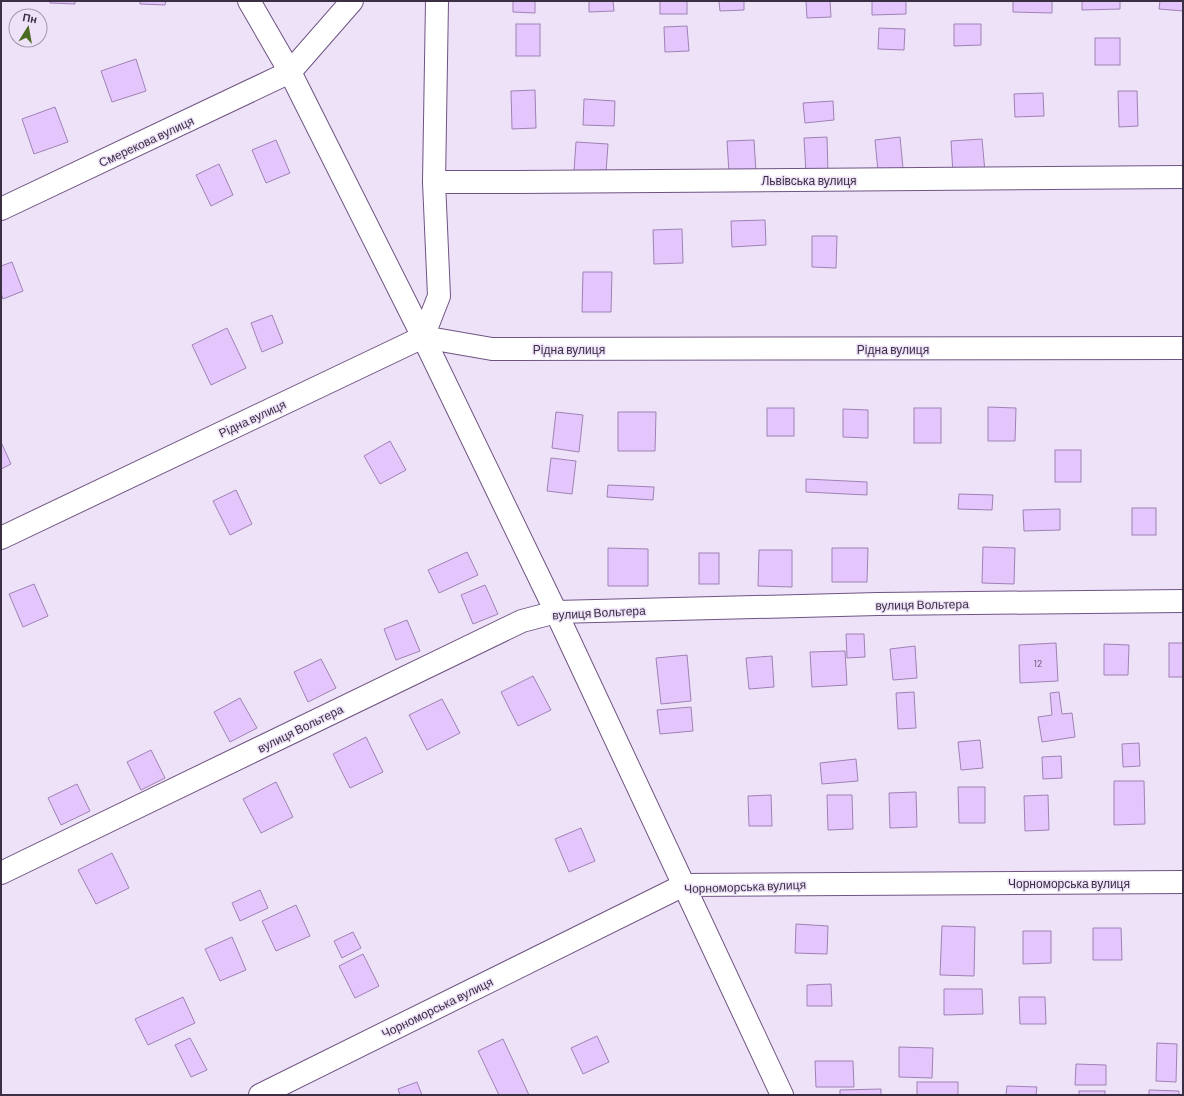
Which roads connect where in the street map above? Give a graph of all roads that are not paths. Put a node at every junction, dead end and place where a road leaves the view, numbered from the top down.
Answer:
1 (249, 1) edge
2 (352, 1) edge
3 (436, 1) edge
4 (290, 72) junction
5 (1183, 177) edge
6 (434, 182) junction
7 (1, 209) edge
8 (423, 337) junction
9 (1183, 348) edge
10 (1, 538) edge
11 (1183, 601) edge
12 (556, 612) junction
13 (1, 874) edge
14 (1183, 882) edge
15 (684, 885) junction
16 (260, 1095) edge
17 (782, 1095) edge

1 - 4 street
2 - 4 street
3 - 6 street
4 - 7 street, Смерекова вулиця
4 - 8 street
5 - 6 street, Львівська вулиця
6 - 8 street
8 - 9 street, Рідна вулиця
8 - 10 street, Рідна вулиця
8 - 12 street
11 - 12 street, вулиця Вольтера
12 - 13 street, вулиця Вольтера
12 - 15 street
14 - 15 street, Чорноморська вулиця
15 - 16 street, Чорноморська вулиця
15 - 17 street

